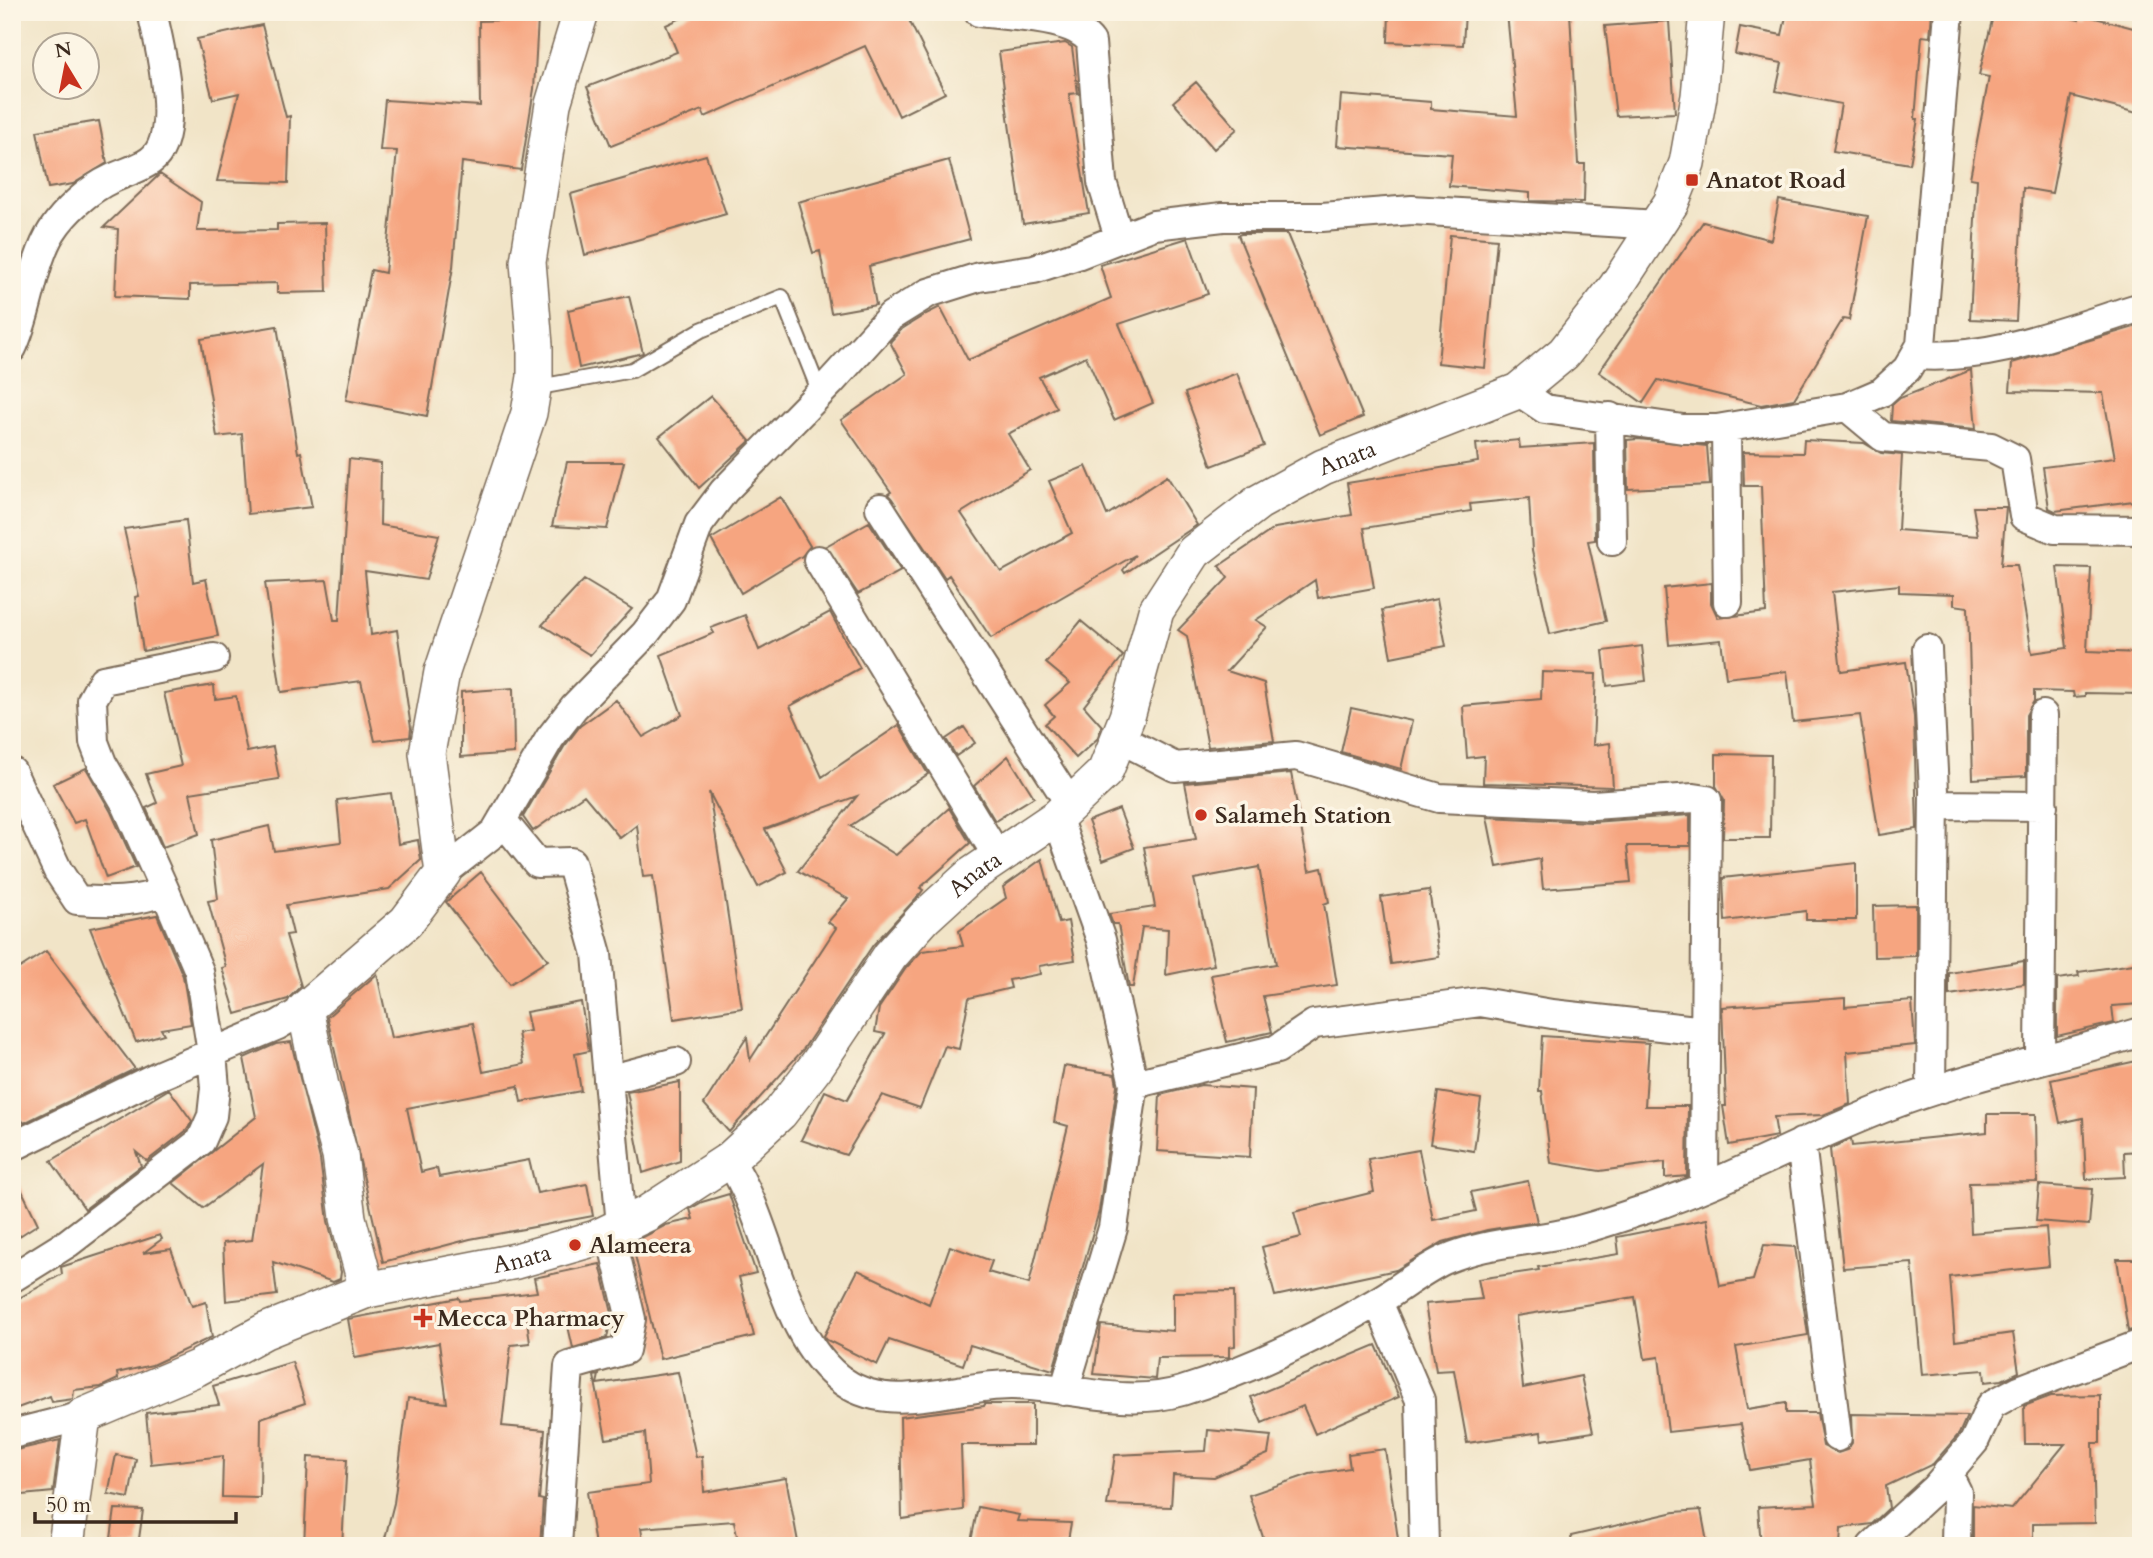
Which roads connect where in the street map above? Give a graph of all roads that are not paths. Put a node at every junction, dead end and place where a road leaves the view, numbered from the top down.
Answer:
1 (152, 12) edge
2 (581, 12) edge
3 (979, 12) edge
4 (1707, 12) edge
5 (1949, 12) edge
6 (1658, 225) junction
7 (1119, 237) junction
8 (2141, 307) edge
9 (12, 348) edge
10 (1916, 355) junction
11 (533, 388) junction
12 (1518, 391) junction
13 (820, 393) junction
14 (1847, 407) junction
15 (1610, 416) junction
16 (1726, 428) junction
17 (880, 508) dead end
18 (2141, 530) edge
19 (1612, 541) dead end
20 (818, 560) dead end
21 (1728, 602) dead end
22 (1927, 649) dead end
23 (214, 658) dead end
24 (2043, 715) dead end
25 (1119, 738) junction
26 (12, 772) edge
27 (1934, 805) junction
28 (2043, 806) junction
29 (1064, 811) junction
30 (502, 820) junction
31 (998, 857) junction
32 (443, 873) junction
33 (165, 891) junction
34 (305, 1009) junction
35 (1705, 1031) junction
36 (2141, 1032) edge
37 (212, 1053) junction
38 (2040, 1058) junction
39 (676, 1062) dead end
40 (608, 1080) junction
41 (1133, 1084) junction
42 (1931, 1091) junction
43 (1801, 1143) junction
44 (12, 1147) edge
45 (729, 1160) junction
46 (1703, 1185) junction
47 (616, 1229) junction
48 (12, 1278) edge
49 (367, 1290) junction
50 (1378, 1302) junction
51 (2141, 1344) edge
52 (1064, 1391) junction
53 (83, 1416) junction
54 (12, 1434) edge
55 (1837, 1437) dead end
56 (1947, 1472) junction
57 (65, 1546) edge
58 (557, 1546) edge
59 (1424, 1546) edge
60 (1872, 1546) edge
61 (1956, 1546) edge

1 - 9 street
2 - 11 street
3 - 7 street
4 - 6 street, Anata
5 - 10 street
6 - 7 street
6 - 12 street, Anata
7 - 13 street
8 - 10 street
10 - 14 street
11 - 13 lane
11 - 32 street
12 - 15 street
12 - 25 street, Anata
13 - 30 street
14 - 16 street
14 - 18 street
15 - 16 street
15 - 19 street
16 - 21 street
17 - 29 street
20 - 31 street
22 - 27 street
23 - 33 street
24 - 28 street
25 - 29 street, Anata
25 - 35 street
26 - 33 street
27 - 28 street
27 - 42 street
28 - 38 street
29 - 31 street, Anata
29 - 41 street
30 - 32 street
30 - 40 street
31 - 45 street, Anata
32 - 34 street
33 - 37 street
34 - 37 street
34 - 49 street
35 - 41 street
35 - 46 street
36 - 38 street
37 - 44 street
37 - 48 street
38 - 42 street
39 - 40 street
40 - 47 street
41 - 52 street
42 - 43 street
43 - 46 street
43 - 55 street
45 - 47 street, Anata
45 - 52 street
46 - 50 street
47 - 49 street, Anata
47 - 58 street
49 - 53 street, Anata
50 - 52 street
50 - 59 street
51 - 56 street
53 - 54 street
53 - 57 street
56 - 60 street
56 - 61 street

